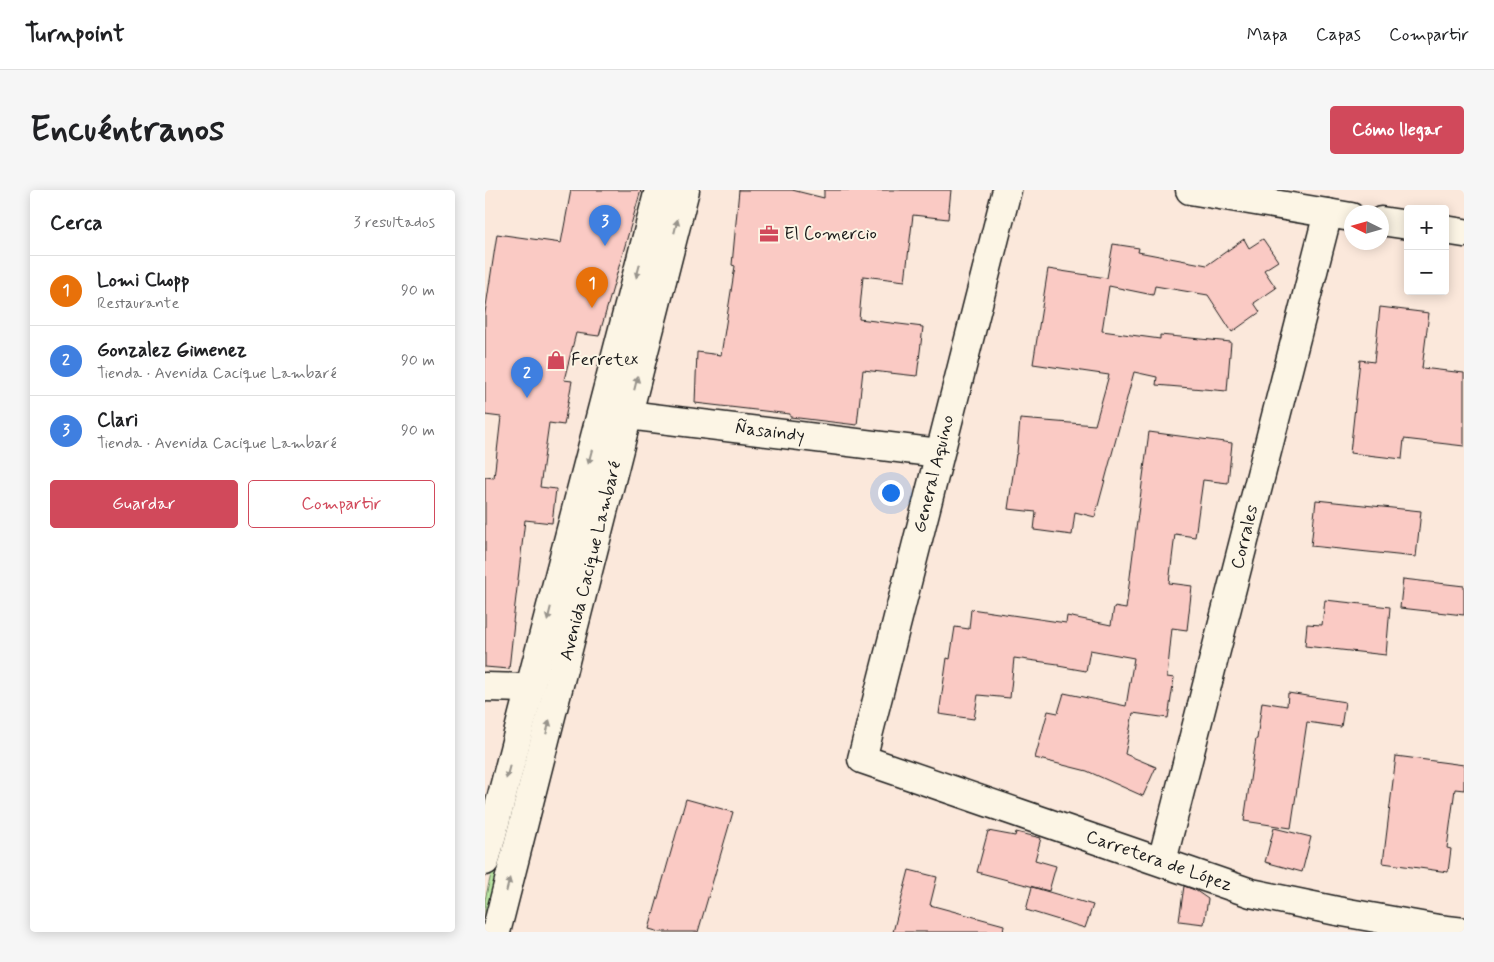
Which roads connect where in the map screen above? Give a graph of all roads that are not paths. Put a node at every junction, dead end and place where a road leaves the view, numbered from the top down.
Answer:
1 (659, 190) edge
2 (685, 190) edge
3 (1007, 190) edge
4 (1190, 190) edge
5 (1340, 215) edge
6 (1389, 222) edge
7 (1404, 224) edge
8 (1449, 231) edge
9 (1464, 233) edge
10 (615, 412) junction
11 (939, 453) junction
12 (485, 687) edge
13 (530, 688) junction
14 (862, 759) joint
15 (485, 861) edge
16 (1162, 861) junction
17 (1447, 931) edge
18 (496, 932) edge

1 -> 10 street, Avenida Cacique Lambaré
10 -> 2 street, Avenida Cacique Lambaré
3 - 11 street, General Aquino
4 - 5 street
5 - 16 street, Corrales
6 - 7 street
8 - 9 street
10 - 11 street, Ñasaindy
10 -> 13 street, Avenida Cacique Lambaré
18 -> 10 street, Avenida Cacique Lambaré
11 - 14 street, General Aquino
12 - 13 street
13 -> 15 street, Avenida Cacique Lambaré
14 - 16 street, Carretera de López
16 - 17 street, Carretera de López

